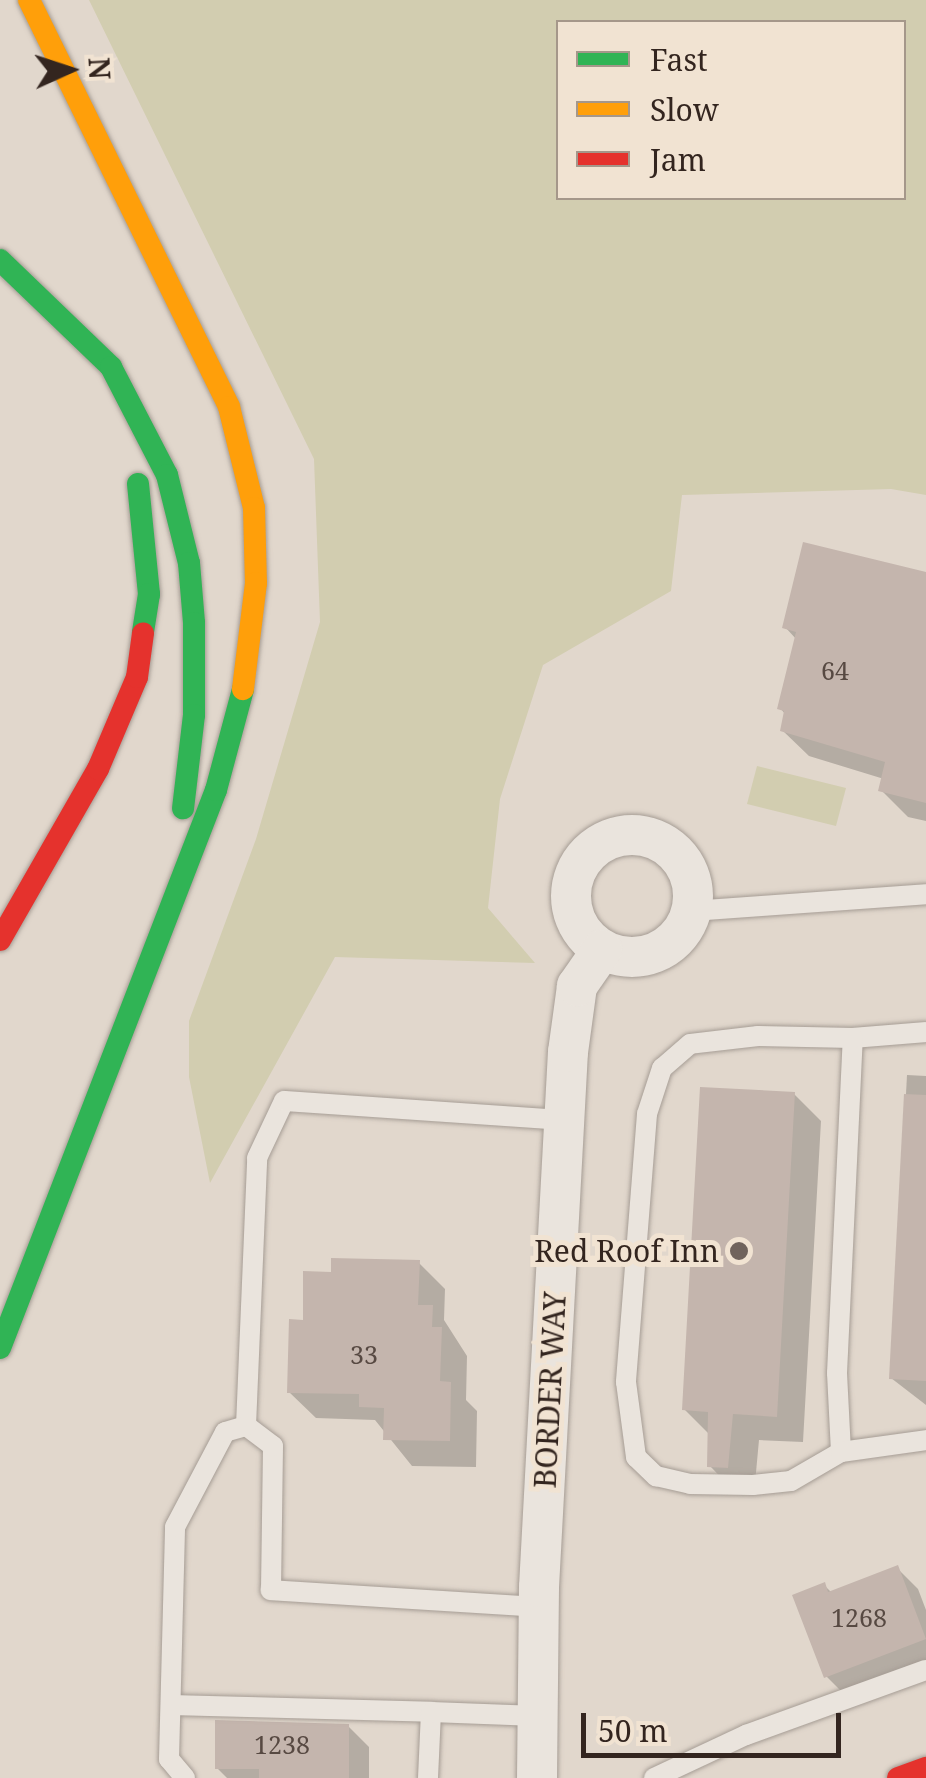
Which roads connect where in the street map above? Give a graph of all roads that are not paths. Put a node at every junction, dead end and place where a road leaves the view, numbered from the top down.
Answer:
1 (29, 0) edge
2 (0, 260) edge
3 (35, 290) junction
4 (926, 894) edge
5 (691, 911) junction
6 (0, 940) edge
7 (602, 950) junction
8 (926, 1032) edge
9 (853, 1038) junction
10 (118, 1047) junction
11 (565, 1120) junction
12 (0, 1348) edge
13 (246, 1426) junction
14 (926, 1440) edge
15 (840, 1452) junction
16 (539, 1606) junction
17 (926, 1670) edge
18 (171, 1705) junction
19 (431, 1712) junction
20 (537, 1716) junction
21 (926, 1768) edge
22 (185, 1778) edge
23 (428, 1778) edge
24 (537, 1778) edge
25 (655, 1778) edge
26 (898, 1778) edge

1 - 10 main road
2 - 3 main road
3 - 6 main road
3 - 10 main road
4 - 5 lane
5 - 7 street
5 - 7 street
7 - 11 street, BORDER WAY
8 - 9 lane
9 - 15 lane
9 - 15 lane
10 - 12 main road
11 - 13 lane
11 - 16 street, BORDER WAY
13 - 16 lane
13 - 18 lane
14 - 15 lane
16 - 20 street, BORDER WAY
17 - 25 lane
18 - 19 lane
18 - 22 lane
19 - 20 lane
19 - 23 lane
20 - 24 street, BORDER WAY
21 - 26 main road

